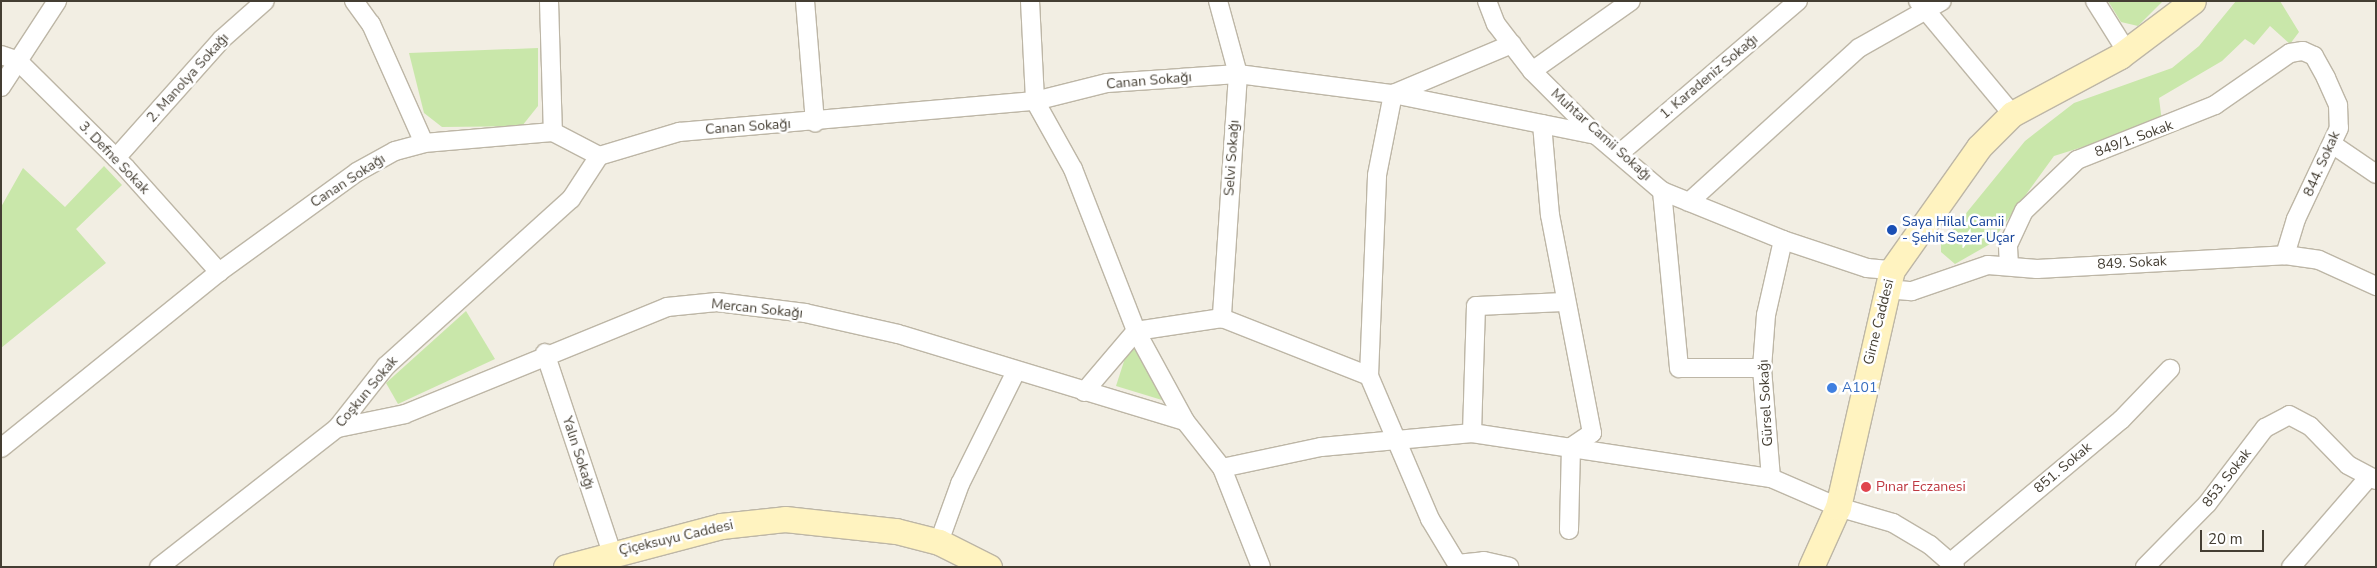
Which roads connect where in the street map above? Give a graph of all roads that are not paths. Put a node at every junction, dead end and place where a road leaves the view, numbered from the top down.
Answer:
1 (57, 1) edge
2 (265, 1) edge
3 (354, 1) edge
4 (373, 1) edge
5 (555, 1) edge
6 (804, 1) edge
7 (1030, 1) edge
8 (1218, 1) edge
9 (1487, 1) edge
10 (1631, 1) edge
11 (1798, 1) edge
12 (1942, 1) edge
13 (2095, 1) edge
14 (2193, 1) edge
15 (549, 2) edge
16 (1922, 7) edge
17 (371, 24) junction
18 (1512, 44) junction
19 (2303, 51) joint
20 (2127, 52) junction
21 (1, 55) edge
22 (18, 61) junction
23 (1532, 71) junction
24 (1238, 74) junction
25 (1, 87) edge
26 (1393, 94) junction
27 (1035, 101) junction
28 (2012, 114) junction
29 (815, 123) junction
30 (1542, 124) junction
31 (552, 132) junction
32 (1596, 135) junction
33 (424, 143) junction
34 (2332, 144) junction
35 (1620, 153) junction
36 (599, 156) junction
37 (116, 158) junction
38 (2376, 174) edge
39 (1662, 191) junction
40 (1689, 202) junction
41 (1783, 240) junction
42 (2285, 255) junction
43 (2009, 266) junction
44 (219, 272) junction
45 (1890, 279) junction
46 (2376, 286) edge
47 (1565, 302) junction
48 (1222, 318) junction
49 (1136, 331) junction
50 (545, 353) junction
51 (1762, 368) junction
52 (2170, 369) dead end
53 (1016, 371) junction
54 (1369, 376) junction
55 (1084, 392) junction
56 (1185, 421) junction
57 (337, 428) junction
58 (1472, 433) junction
59 (1398, 438) junction
60 (1571, 447) junction
61 (1, 448) edge
62 (1222, 468) junction
63 (1771, 478) junction
64 (2372, 479) edge
65 (1838, 507) junction
66 (1569, 530) dead end
67 (939, 542) junction
68 (612, 553) junction
69 (1458, 565) edge
70 (1953, 565) edge
71 (159, 567) edge
72 (566, 567) edge
73 (989, 567) edge
74 (1261, 567) edge
75 (1509, 567) edge
76 (1812, 567) edge
77 (2145, 567) edge
78 (2291, 567) edge

1 - 22 street
2 - 37 street, 2. Manolya Sokağı
3 - 17 street
4 - 17 street
5 - 15 street
6 - 29 street
7 - 27 street
8 - 24 street, Selvi Sokağı
9 - 18 street, Muhtar Camii Sokağı
10 - 23 street
11 - 35 street, 1. Karadeniz Sokağı
12 - 16 street
13 - 20 street
14 - 20 street, Girne Caddesi
15 - 31 street
16 - 28 street
16 - 40 street
17 - 33 street
18 - 23 street, Muhtar Camii Sokağı
18 - 26 street
19 - 34 street, 844. Sokak
19 - 43 street, 849/1. Sokak
20 - 28 street, Girne Caddesi
21 - 22 street, 3. Defne Sokak
22 - 25 street
22 - 37 street, 3. Defne Sokak
23 - 32 street, Muhtar Camii Sokağı
24 - 26 street, Canan Sokağı
24 - 27 street, Canan Sokağı
24 - 48 street, Selvi Sokağı
26 - 30 street, Canan Sokağı
26 - 54 street
27 - 29 street, Canan Sokağı
27 - 49 street
28 - 45 street, Girne Caddesi
29 - 36 street, Canan Sokağı
30 - 32 street, Canan Sokağı
30 - 47 street
31 - 33 street, Canan Sokağı
31 - 36 street
32 - 35 street, Muhtar Camii Sokağı
33 - 44 street, Canan Sokağı
34 - 38 street
34 - 42 street, 844. Sokak
35 - 39 street, Muhtar Camii Sokağı
36 - 57 street, Coşkun Sokak
37 - 44 street, 3. Defne Sokak
39 - 40 street, Muhtar Camii Sokağı
39 - 51 street
40 - 41 street, Muhtar Camii Sokağı
41 - 45 street, Muhtar Camii Sokağı
41 - 51 street, Gürsel Sokağı
42 - 43 street, 849. Sokak
42 - 46 street, 849. Sokak
43 - 45 street, 849. Sokak
44 - 61 street, Canan Sokağı
45 - 65 street, Girne Caddesi
47 - 58 street
47 - 60 street
48 - 49 street
48 - 54 street
49 - 55 street
49 - 56 street
50 - 53 street, Mercan Sokağı
50 - 57 street, Mercan Sokağı
50 - 68 street, Yalın Sokağı
51 - 63 street, Gürsel Sokağı
52 - 70 street, 851. Sokak
53 - 55 street, Mercan Sokağı
53 - 67 street
54 - 59 street
55 - 56 street, Mercan Sokağı
56 - 62 street
57 - 71 street, Coşkun Sokak
58 - 59 street
58 - 60 street
59 - 62 street
59 - 69 street
60 - 63 street
60 - 66 street
62 - 74 street
63 - 65 street
64 - 77 street, 853. Sokak
64 - 78 street
65 - 70 street
65 - 76 street, Girne Caddesi
67 - 68 street, Çiçeksuyu Caddesi
67 - 73 street, Çiçeksuyu Caddesi
68 - 72 street, Çiçeksuyu Caddesi
69 - 75 street

